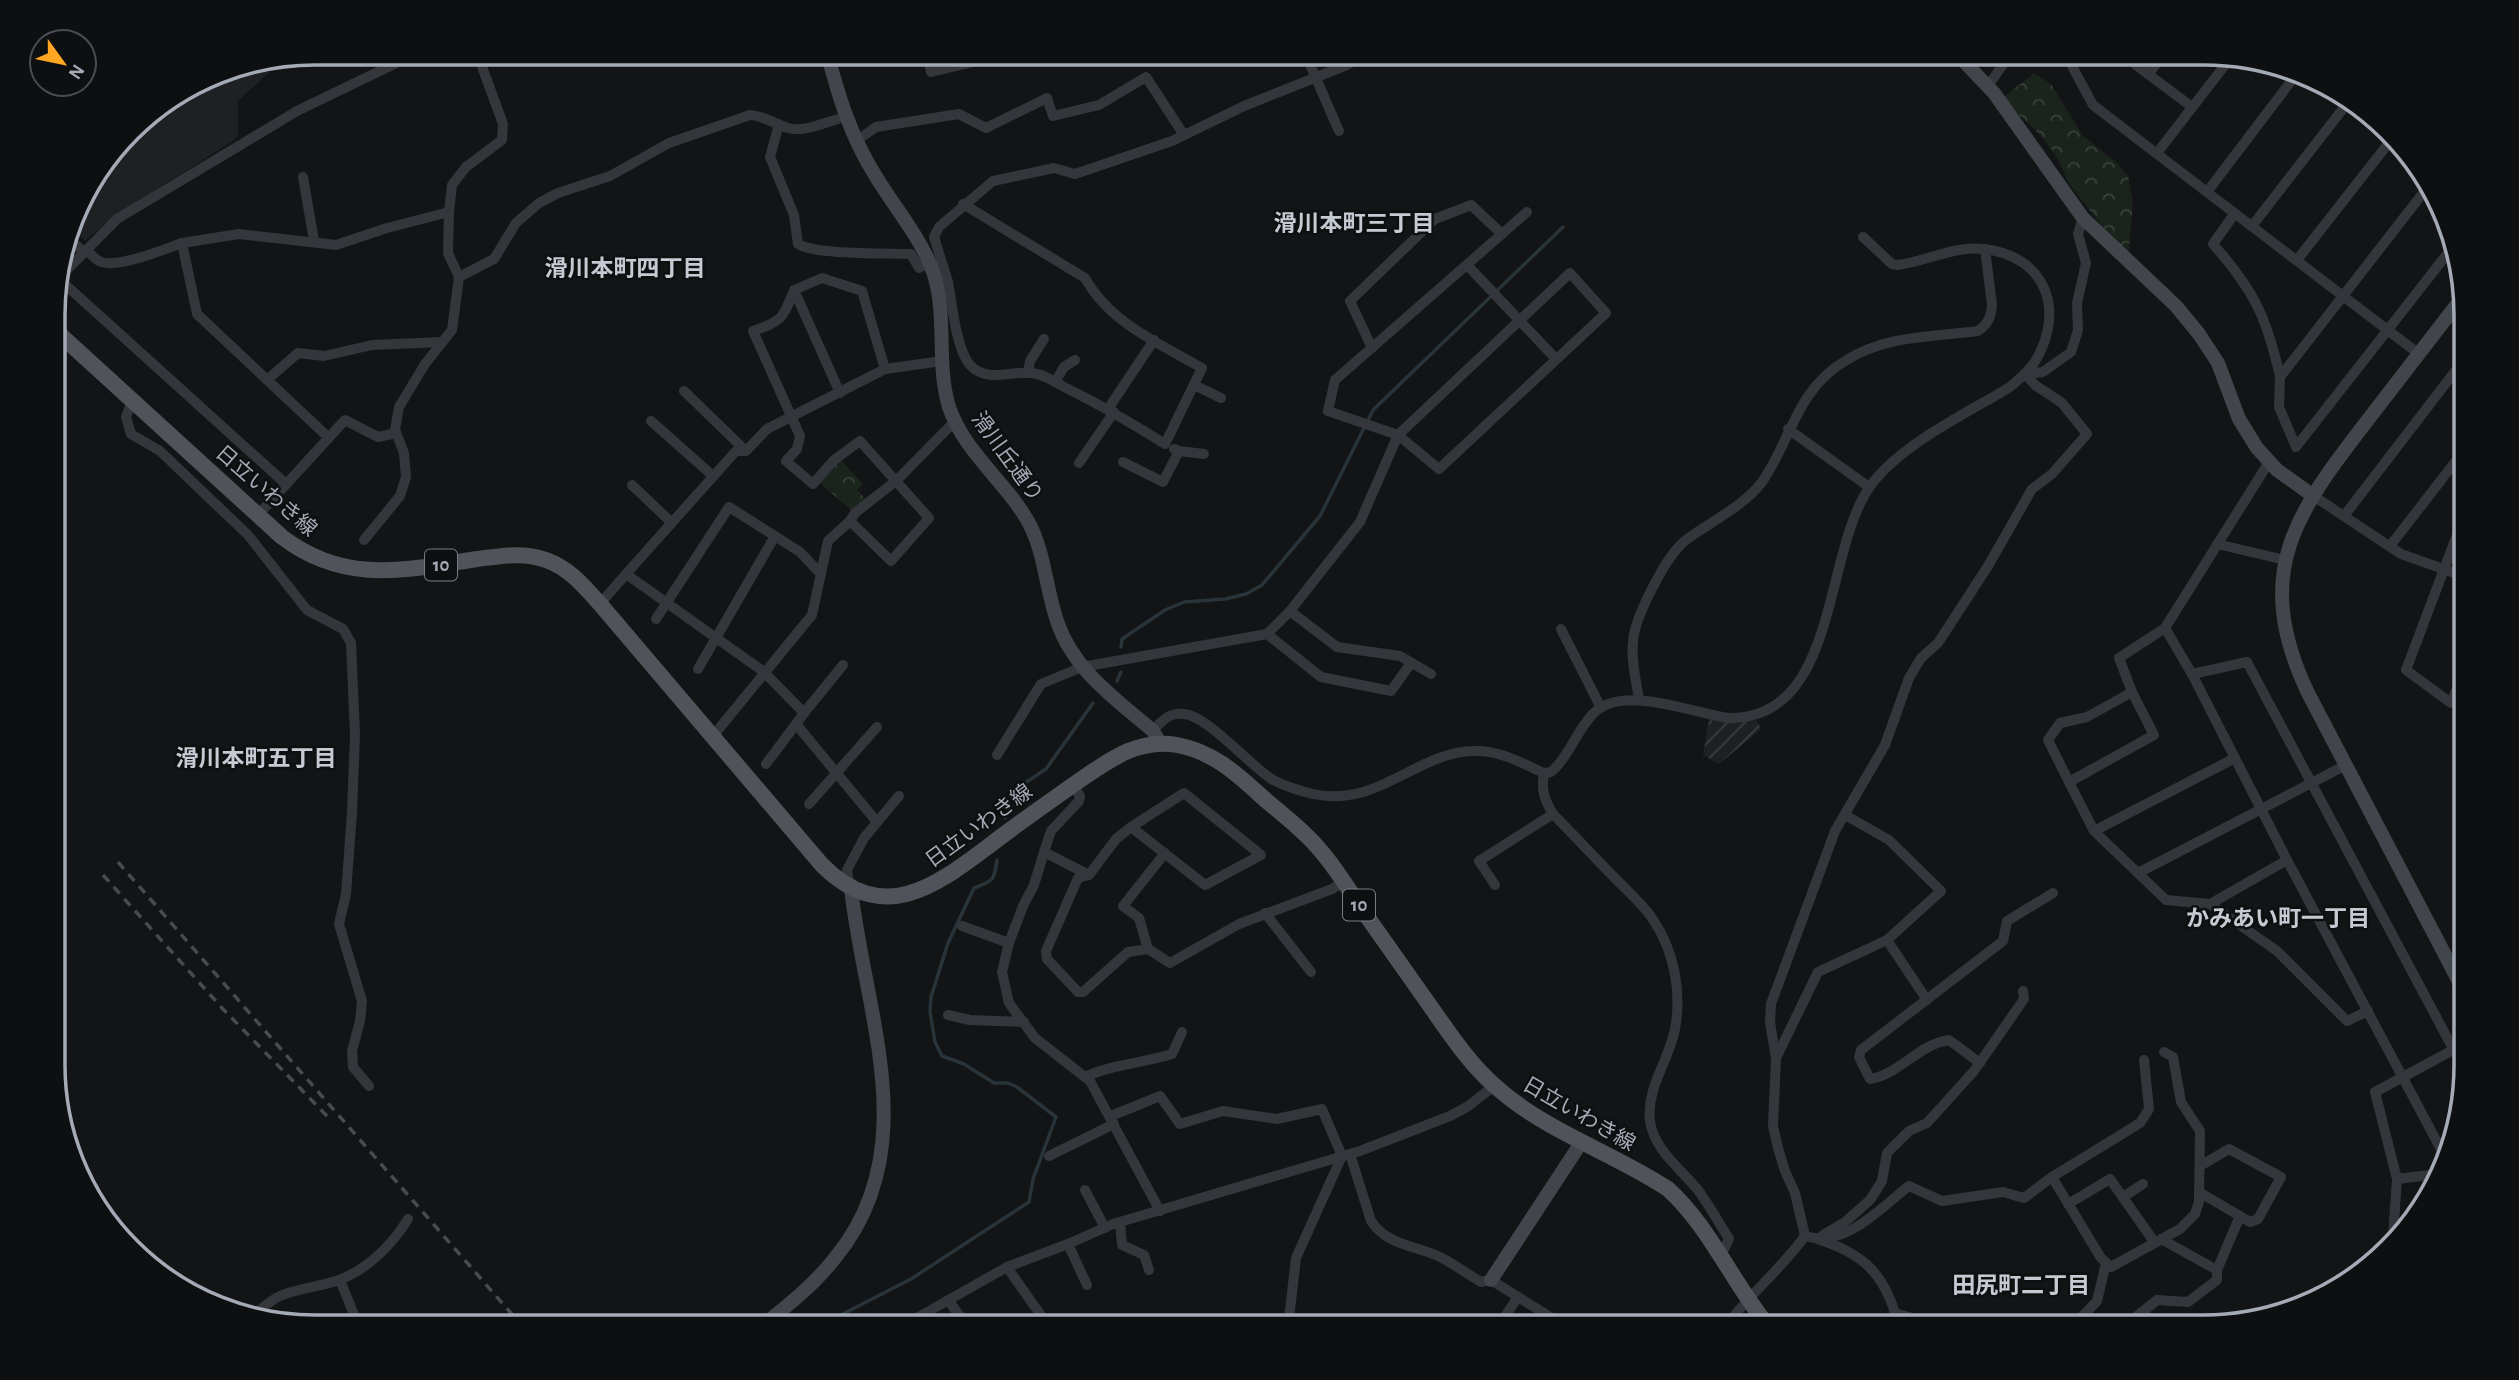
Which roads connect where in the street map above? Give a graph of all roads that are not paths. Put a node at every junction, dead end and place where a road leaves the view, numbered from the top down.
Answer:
1 (391, 65) edge
2 (482, 65) edge
3 (831, 65) edge
4 (929, 65) edge
5 (960, 65) edge
6 (1310, 65) edge
7 (1347, 65) edge
8 (1968, 65) edge
9 (2002, 65) edge
10 (2072, 65) edge
11 (2136, 65) edge
12 (2155, 65) edge
13 (2225, 65) edge
14 (2148, 74) junction
15 (1315, 77) junction
16 (2291, 81) edge
17 (1988, 86) junction
18 (2193, 107) junction
19 (2344, 108) edge
20 (845, 117) junction
21 (779, 124) junction
22 (1339, 131) dead end
23 (1184, 135) junction
24 (856, 141) junction
25 (2387, 145) edge
26 (2157, 153) junction
27 (303, 177) dead end
28 (2207, 191) junction
29 (2423, 193) edge
30 (964, 204) junction
31 (449, 212) junction
32 (1527, 212) dead end
33 (2235, 213) junction
34 (2083, 218) junction
35 (2252, 226) junction
36 (1503, 234) junction
37 (1863, 237) dead end
38 (314, 241) junction
39 (75, 243) edge
40 (182, 243) junction
41 (1985, 249) junction
42 (85, 251) junction
43 (2447, 255) edge
44 (2297, 260) junction
45 (929, 262) junction
46 (1467, 265) junction
47 (70, 267) edge
48 (459, 277) junction
49 (943, 284) junction
50 (66, 288) edge
51 (794, 290) junction
52 (2343, 296) junction
53 (2454, 308) edge
54 (1520, 320) junction
55 (2389, 331) junction
56 (65, 339) edge
57 (1044, 339) dead end
58 (1154, 340) junction
59 (442, 342) junction
60 (1372, 348) junction
61 (2419, 354) junction
62 (1556, 359) junction
63 (1075, 360) dead end
64 (942, 361) junction
65 (885, 369) junction
66 (1028, 373) junction
67 (2454, 373) edge
68 (2025, 374) junction
69 (2280, 377) junction
70 (267, 380) junction
71 (1055, 382) junction
72 (1194, 385) junction
73 (684, 391) dead end
74 (840, 393) junction
75 (1221, 398) dead end
76 (132, 401) junction
77 (1111, 411) junction
78 (793, 417) junction
79 (651, 421) dead end
80 (955, 421) junction
81 (1788, 429) junction
82 (396, 433) junction
83 (1398, 435) junction
84 (329, 438) junction
85 (1165, 444) junction
86 (746, 451) junction
87 (1178, 452) junction
88 (1204, 454) dead end
89 (1122, 462) dead end
90 (2269, 462) junction
91 (1079, 463) dead end
92 (2454, 467) edge
93 (713, 476) junction
94 (897, 480) junction
95 (286, 484) junction
96 (632, 485) dead end
97 (1869, 487) junction
98 (2312, 495) junction
99 (258, 515) junction
100 (2344, 516) junction
101 (850, 521) junction
102 (672, 523) junction
103 (775, 536) junction
104 (365, 540) dead end
105 (2454, 543) edge
106 (2217, 544) junction
107 (2390, 546) junction
108 (2285, 560) junction
109 (2444, 569) junction
110 (2454, 573) edge
111 (626, 574) junction
112 (821, 574) junction
113 (666, 603) junction
114 (600, 604) junction
115 (1290, 611) junction
116 (656, 619) dead end
117 (2165, 628) junction
118 (1561, 629) dead end
119 (1267, 634) junction
120 (717, 639) junction
121 (1411, 663) junction
122 (843, 665) dead end
123 (1082, 667) junction
124 (698, 669) dead end
125 (764, 672) junction
126 (1431, 674) dead end
127 (2192, 674) junction
128 (2132, 692) junction
129 (2454, 696) edge
130 (1639, 700) junction
131 (1600, 706) junction
132 (804, 713) junction
133 (796, 724) junction
134 (877, 727) dead end
135 (713, 736) junction
136 (1157, 737) junction
137 (997, 755) dead end
138 (2235, 758) junction
139 (766, 764) dead end
140 (2346, 765) junction
141 (1544, 773) junction
142 (837, 774) junction
143 (2069, 782) junction
144 (2312, 783) junction
145 (1072, 785) junction
146 (899, 796) dead end
147 (809, 804) dead end
148 (2261, 809) junction
149 (1553, 814) junction
150 (1845, 815) junction
151 (877, 822) junction
152 (1131, 827) junction
153 (2094, 831) junction
154 (1044, 852) junction
155 (1165, 853) junction
156 (2287, 860) junction
157 (2138, 873) junction
158 (1089, 875) junction
159 (1343, 882) junction
160 (1495, 885) dead end
161 (850, 888) junction
162 (2053, 893) dead end
163 (2210, 904) junction
164 (1265, 913) junction
165 (962, 926) dead end
166 (1886, 940) junction
167 (1009, 943) junction
168 (1148, 949) junction
169 (1311, 972) dead end
170 (2454, 972) edge
171 (2023, 991) dead end
172 (1927, 1000) junction
173 (2368, 1011) junction
174 (948, 1015) dead end
175 (1024, 1022) junction
176 (1182, 1032) dead end
177 (2454, 1050) joint
178 (2164, 1052) dead end
179 (1776, 1059) junction
180 (2144, 1060) dead end
181 (1980, 1063) junction
182 (1085, 1077) junction
183 (2403, 1077) junction
184 (369, 1086) dead end
185 (1494, 1086) junction
186 (1113, 1120) junction
187 (1581, 1143) junction
188 (2440, 1148) edge
189 (1346, 1155) junction
190 (1049, 1156) dead end
191 (2200, 1166) junction
192 (2428, 1175) edge
193 (2052, 1177) junction
194 (2398, 1179) junction
195 (2143, 1184) dead end
196 (1085, 1190) dead end
197 (2199, 1192) junction
198 (2123, 1197) junction
199 (2068, 1204) junction
200 (1160, 1211) junction
201 (2240, 1216) junction
202 (408, 1219) dead end
203 (1120, 1222) junction
204 (1105, 1228) junction
205 (2394, 1228) edge
206 (1805, 1236) junction
207 (1816, 1239) junction
208 (2158, 1241) junction
209 (1068, 1244) junction
210 (1720, 1257) junction
211 (2106, 1263) junction
212 (1007, 1267) junction
213 (1149, 1270) dead end
214 (2217, 1270) junction
215 (340, 1280) junction
216 (1491, 1280) junction
217 (1087, 1285) dead end
218 (1518, 1297) junction
219 (1748, 1299) junction
220 (948, 1300) junction
221 (262, 1309) edge
222 (1895, 1313) joint
223 (354, 1315) edge
224 (775, 1315) edge
225 (922, 1315) edge
226 (959, 1315) edge
227 (1041, 1315) edge
228 (1289, 1315) edge
229 (1505, 1315) edge
230 (1547, 1315) edge
231 (1735, 1315) edge
232 (1760, 1315) edge
233 (1902, 1315) edge
234 (2085, 1315) edge
235 (2140, 1315) edge

1 - 42 street
2 - 31 street
3 - 20 street, 滑川丘通り
4 - 5 street
6 - 15 street
7 - 15 street
8 - 17 street
9 - 17 street
10 - 26 street
11 - 14 street
12 - 14 street
13 - 18 street
14 - 18 street
15 - 22 street
15 - 23 street
16 - 28 street
17 - 34 street
18 - 26 street
19 - 35 street
20 - 21 street
20 - 24 street, 滑川丘通り
21 - 45 street
21 - 48 street
23 - 24 street
23 - 30 street
24 - 45 street, 滑川丘通り
25 - 44 street
26 - 28 street
27 - 38 street
28 - 33 street
29 - 52 street
30 - 49 street
30 - 58 street
31 - 38 street
31 - 48 street
32 - 36 street
33 - 35 street
33 - 69 street
34 - 68 street
34 - 90 street
35 - 44 street
36 - 46 street
36 - 60 street
37 - 41 street
38 - 40 street
39 - 42 street
40 - 42 street
40 - 70 street
41 - 68 street
41 - 81 street
42 - 47 street
43 - 55 street
44 - 52 street
45 - 49 street, 滑川丘通り
46 - 54 street
46 - 60 street
48 - 59 street
49 - 64 street, 滑川丘通り
49 - 66 street
50 - 95 street
51 - 65 street
51 - 74 street
51 - 78 street
52 - 55 street
52 - 69 street
53 - 61 street
54 - 62 street
54 - 62 street
54 - 83 street
55 - 61 street
55 - 69 street
56 - 76 main road, 日立いわき線 / 10
57 - 66 street
58 - 72 street
58 - 77 street
59 - 70 street
59 - 82 street
60 - 83 street
61 - 98 street
62 - 83 street
63 - 71 street
64 - 65 street
64 - 80 street, 滑川丘通り
65 - 74 street
66 - 71 street
67 - 100 street
68 - 97 street
68 - 150 street
70 - 84 street
71 - 77 street
72 - 75 street
72 - 85 street
73 - 86 street
74 - 78 street
76 - 99 main road, 日立いわき線 / 10
76 - 184 street
77 - 85 street
77 - 91 street
78 - 86 street
78 - 94 street
79 - 93 street
80 - 94 street
80 - 123 street, 滑川丘通り
81 - 97 street
81 - 130 street
82 - 84 street
82 - 104 street
83 - 115 street
84 - 95 street
85 - 87 street
86 - 93 street
87 - 88 street
87 - 89 street
90 - 98 street
90 - 106 street
92 - 107 street
93 - 102 street
94 - 101 street
94 - 101 street
95 - 99 street
96 - 102 street
97 - 130 street
98 - 100 street
98 - 108 street
99 - 114 main road, 日立いわき線 / 10
100 - 107 street
101 - 112 street
102 - 111 street
103 - 112 street
103 - 113 street
103 - 120 street
105 - 109 street
106 - 108 street
106 - 117 street
107 - 109 street
108 - 140 street
109 - 110 street
109 - 129 street
111 - 113 street
111 - 114 street
112 - 125 street
113 - 116 street
113 - 120 street
114 - 135 main road, 日立いわき線 / 10
115 - 119 street
115 - 121 street
117 - 127 street
117 - 128 street
118 - 131 street
119 - 121 street
119 - 123 street
120 - 124 street
120 - 125 street
121 - 126 street
122 - 132 street
123 - 136 street, 滑川丘通り
123 - 137 street
125 - 132 street
125 - 135 street
127 - 138 street
127 - 144 street
128 - 143 street
128 - 143 street
130 - 131 street
131 - 141 street
132 - 133 street
133 - 139 street
133 - 142 street
134 - 142 street
135 - 161 main road, 日立いわき線 / 10
136 - 141 street
136 - 145 main road, 日立いわき線 / 10
136 - 159 main road, 日立いわき線 / 10
138 - 148 street
138 - 153 street
140 - 144 street
140 - 170 street
141 - 149 street
142 - 147 street
142 - 151 street
143 - 153 street
144 - 148 street
144 - 177 street
145 - 154 street
145 - 161 main road, 日立いわき線 / 10
146 - 151 street
148 - 156 street
148 - 157 street
149 - 160 street
149 - 210 street
150 - 166 street
150 - 179 street
151 - 161 street
152 - 155 street
152 - 155 street
152 - 158 street
153 - 157 street
154 - 158 street
154 - 167 street
155 - 168 street
156 - 163 street
156 - 173 street
157 - 163 street
158 - 168 street
159 - 164 street
159 - 185 main road, 日立いわき線 / 10
161 - 224 street
162 - 172 street
163 - 173 street
164 - 168 street
164 - 169 street
165 - 167 street
166 - 172 street
166 - 179 street
167 - 175 street
171 - 181 street
172 - 181 street
173 - 183 street
174 - 175 street
175 - 182 street
176 - 182 street
177 - 183 street
178 - 191 street
179 - 206 street
180 - 193 street
181 - 207 street
182 - 186 street
183 - 188 street
183 - 194 street
185 - 187 main road, 日立いわき線 / 10
185 - 189 street
186 - 189 street
186 - 190 street
186 - 200 street
187 - 210 main road, 日立いわき線 / 10
187 - 216 street
189 - 200 street
189 - 216 street
189 - 228 street
191 - 197 street
191 - 201 street
192 - 194 street
193 - 199 street
193 - 207 street
194 - 205 street
195 - 198 street
196 - 204 street
197 - 201 street
197 - 208 street
198 - 199 street
198 - 208 street
199 - 211 street
200 - 203 street
201 - 214 street
202 - 215 street
203 - 204 street
203 - 213 street
204 - 209 street
206 - 207 street
206 - 219 street
207 - 222 street
208 - 211 street
208 - 214 street
209 - 212 street
209 - 217 street
210 - 219 main road, 日立いわき線 / 10
211 - 234 street
212 - 220 street
212 - 227 street
214 - 235 street
215 - 221 street
215 - 223 street
216 - 218 street
218 - 229 street
218 - 230 street
219 - 231 street
219 - 232 main road, 日立いわき線 / 10
220 - 225 street
220 - 226 street
222 - 233 street

